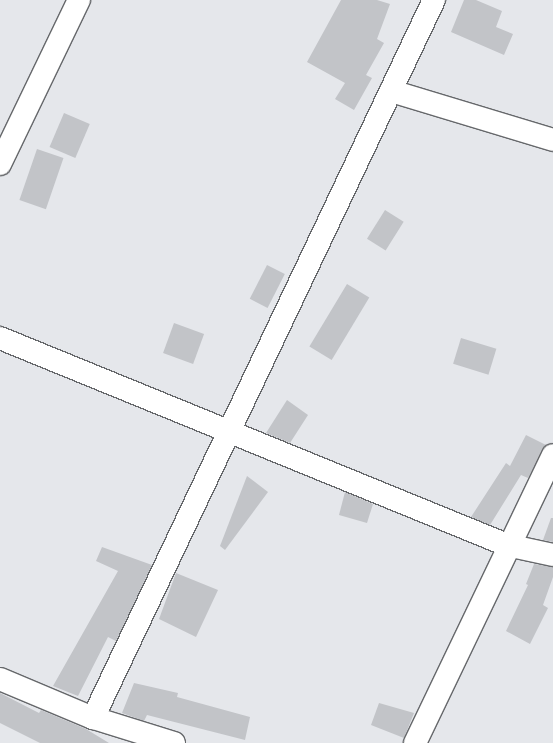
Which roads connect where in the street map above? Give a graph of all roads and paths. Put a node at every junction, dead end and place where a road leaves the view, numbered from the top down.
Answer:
1 (79, 0) edge
2 (434, 0) edge
3 (391, 91) junction
4 (553, 140) edge
5 (0, 164) edge
6 (0, 338) edge
7 (226, 432) junction
8 (553, 455) edge
9 (507, 545) junction
10 (553, 555) edge
11 (0, 680) edge
12 (93, 718) junction
13 (174, 743) edge
14 (415, 743) edge

1 - 5 street
2 - 3 street
3 - 4 street
3 - 7 street
6 - 7 street
7 - 9 street
7 - 12 street
8 - 9 street
9 - 10 street
9 - 14 street
11 - 12 street
12 - 13 street

